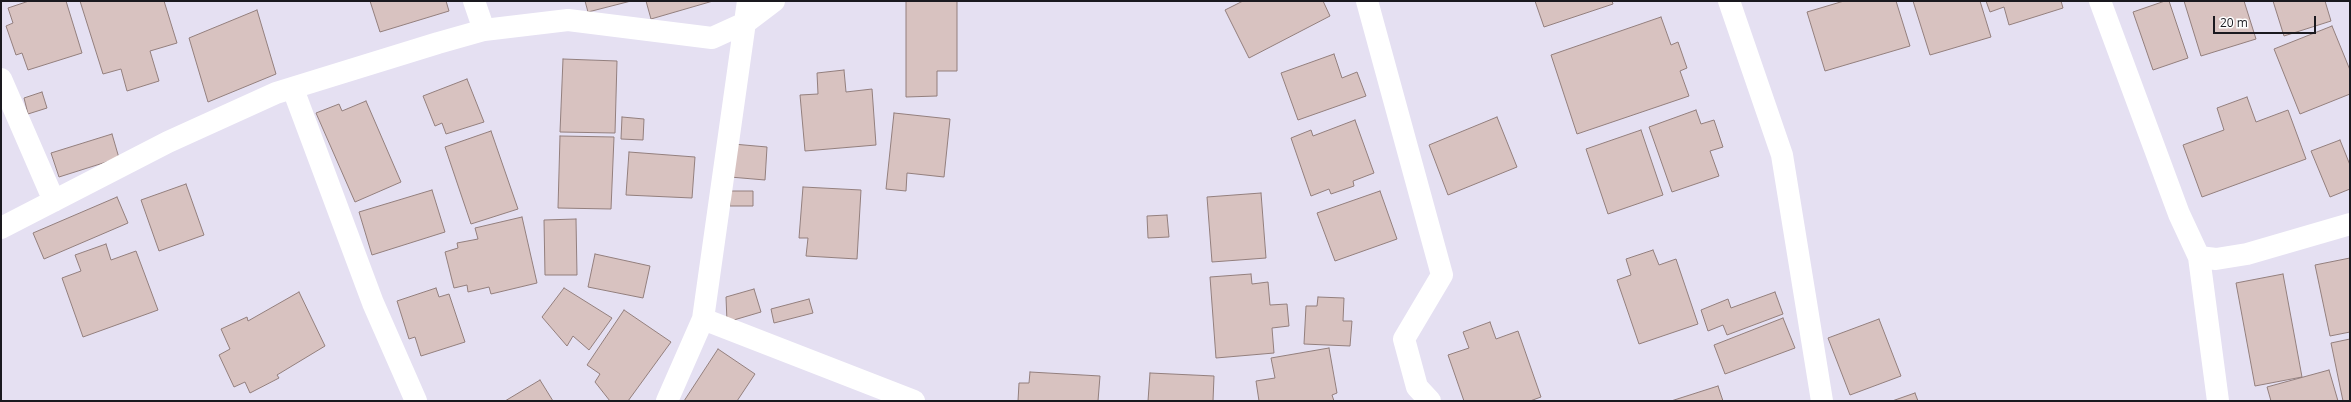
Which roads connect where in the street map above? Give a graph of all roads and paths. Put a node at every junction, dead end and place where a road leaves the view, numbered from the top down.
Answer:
1 (474, 1) edge
2 (748, 1) edge
3 (774, 1) edge
4 (1367, 1) edge
5 (1729, 1) edge
6 (2100, 1) edge
7 (745, 23) junction
8 (484, 30) junction
9 (1, 79) edge
10 (293, 89) junction
11 (54, 202) junction
12 (2350, 224) edge
13 (1, 228) edge
14 (2199, 257) junction
15 (703, 319) junction
16 (416, 401) edge
17 (667, 401) edge
18 (914, 401) edge
19 (1430, 401) edge
20 (1822, 401) edge
21 (2218, 401) edge

1 - 8 street
2 - 7 street
3 - 7 street
4 - 19 street
5 - 20 street
6 - 14 street
7 - 8 street
7 - 15 street
8 - 10 street
9 - 11 street
10 - 11 street
10 - 16 street
11 - 13 street
12 - 14 street
14 - 21 street
15 - 17 street
15 - 18 street

